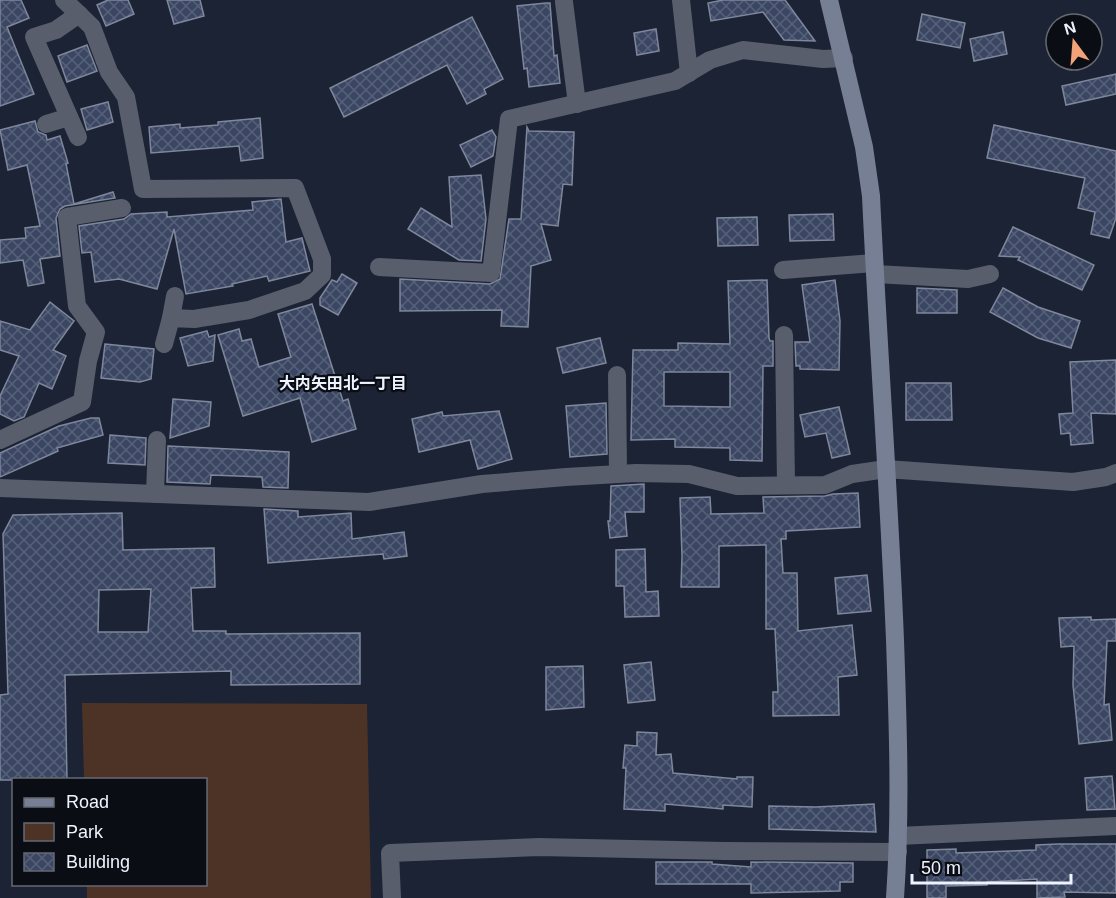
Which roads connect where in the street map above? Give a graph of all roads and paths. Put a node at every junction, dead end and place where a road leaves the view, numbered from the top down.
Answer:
1 (64, 0) edge
2 (681, 0) edge
3 (828, 0) edge
4 (564, 2) dead end
5 (79, 14) junction
6 (844, 58) junction
7 (689, 73) junction
8 (576, 104) junction
9 (69, 117) junction
10 (46, 124) dead end
11 (78, 137) dead end
12 (122, 208) dead end
13 (379, 267) dead end
14 (874, 269) junction
15 (783, 270) dead end
16 (990, 274) dead end
17 (175, 296) dead end
18 (171, 318) junction
19 (784, 335) dead end
20 (164, 344) dead end
21 (617, 375) dead end
22 (0, 440) edge
23 (157, 440) dead end
24 (886, 469) junction
25 (1116, 472) edge
26 (618, 474) junction
27 (786, 485) junction
28 (0, 488) edge
29 (155, 494) junction
30 (1116, 826) edge
31 (898, 844) junction
32 (392, 898) edge
33 (895, 898) edge

1 - 5 street
2 - 7 street
3 - 6 street
4 - 8 street
5 - 9 street
5 - 18 street
6 - 7 street
6 - 14 street
7 - 8 street
8 - 13 street
9 - 10 street
9 - 11 street
12 - 22 street
14 - 15 street
14 - 16 street
14 - 24 street
17 - 18 street
18 - 20 street
19 - 27 street
21 - 26 street
23 - 29 street
24 - 25 street
24 - 27 street
24 - 31 street
26 - 27 street
26 - 29 street
28 - 29 street
30 - 31 street
31 - 32 street
31 - 33 street

